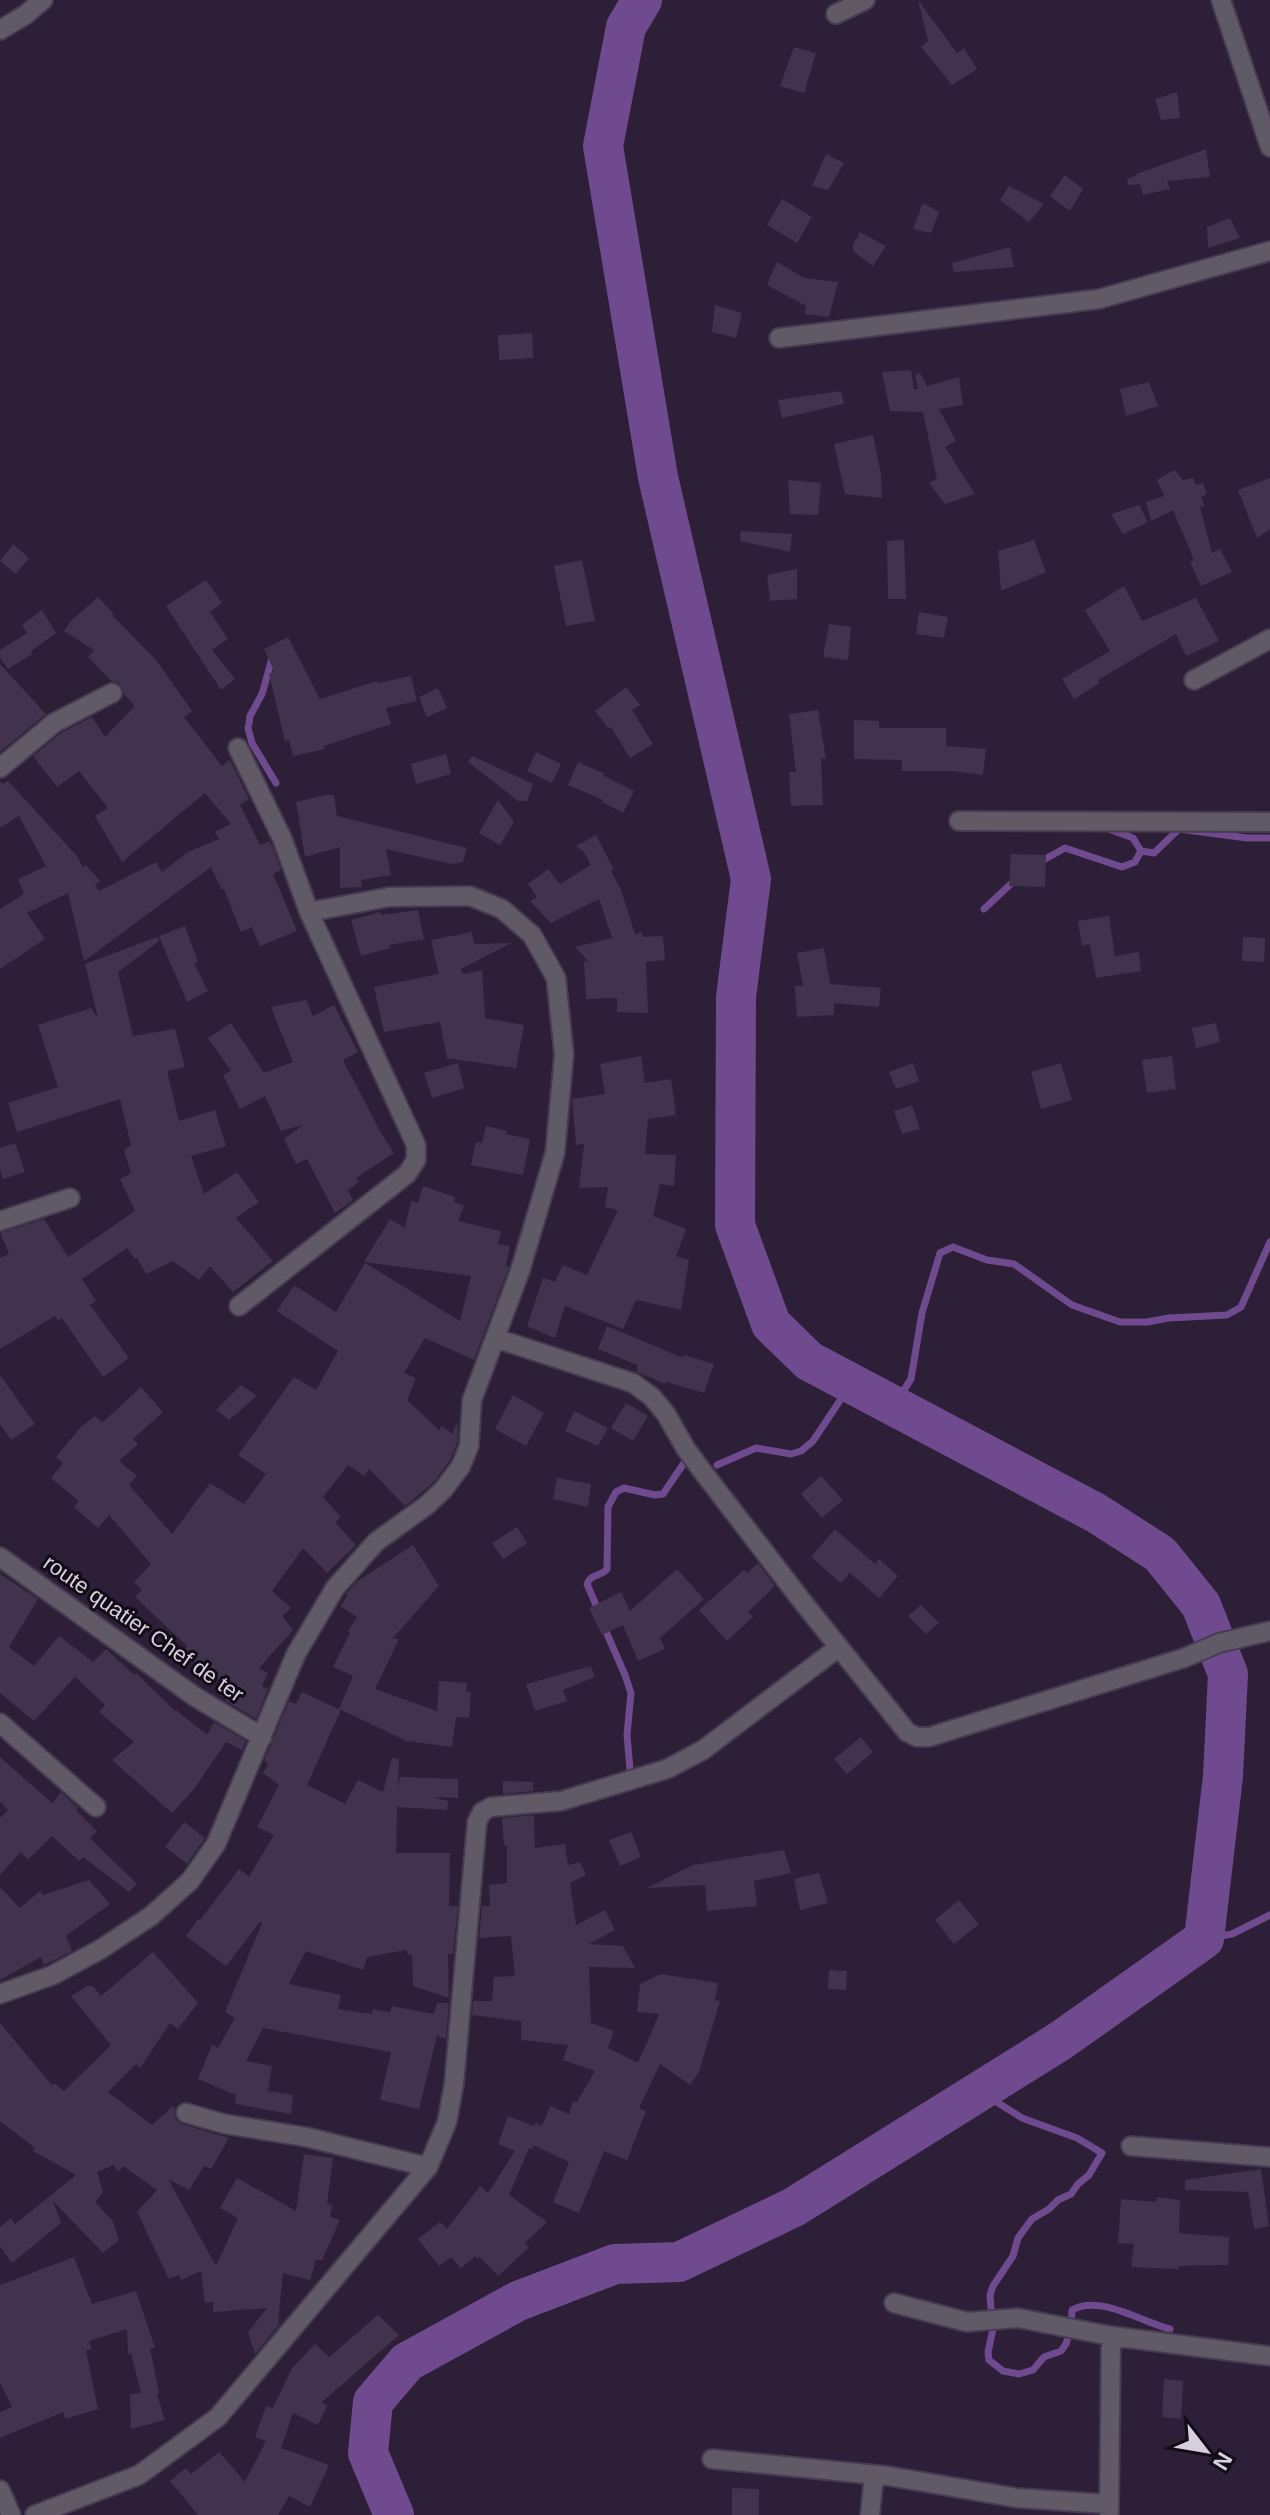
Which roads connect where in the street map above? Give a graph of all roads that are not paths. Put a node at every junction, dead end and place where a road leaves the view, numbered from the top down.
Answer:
1 (43, 0) edge
2 (865, 0) edge
3 (1221, 0) edge
4 (836, 14) dead end
5 (0, 30) edge
6 (1270, 147) edge
7 (1270, 251) edge
8 (779, 338) dead end
9 (1270, 639) edge
10 (1194, 680) dead end
11 (112, 693) dead end
12 (238, 748) dead end
13 (0, 768) edge
14 (959, 821) dead end
15 (1270, 822) edge
16 (309, 912) junction
17 (70, 1198) dead end
18 (0, 1221) edge
19 (239, 1306) dead end
20 (495, 1338) junction
21 (0, 1557) edge
22 (1262, 1632) edge
23 (839, 1647) junction
24 (0, 1723) edge
25 (262, 1737) junction
26 (96, 1807) dead end
27 (0, 1994) edge
28 (186, 2113) dead end
29 (1131, 2146) dead end
30 (1270, 2157) edge
31 (428, 2167) junction
32 (894, 2303) dead end
33 (1111, 2336) junction
34 (1270, 2356) edge
35 (712, 2459) dead end
36 (874, 2475) junction
37 (0, 2490) edge
38 (1108, 2510) edge
39 (11, 2515) edge
40 (35, 2515) edge
41 (870, 2515) edge

1 - 5 street
2 - 4 street
3 - 6 street
7 - 8 street
9 - 10 street
11 - 13 street
12 - 16 street
14 - 15 street
16 - 19 street
16 - 20 street
17 - 18 street
20 - 23 street
20 - 25 street
21 - 25 street, route quatier Chef de ter
22 - 23 street
23 - 31 street
24 - 26 street
25 - 27 street
28 - 31 street
29 - 30 street
31 - 40 street
32 - 33 street
33 - 34 street
33 - 38 street
35 - 36 street
36 - 38 street
36 - 41 street
37 - 39 street

